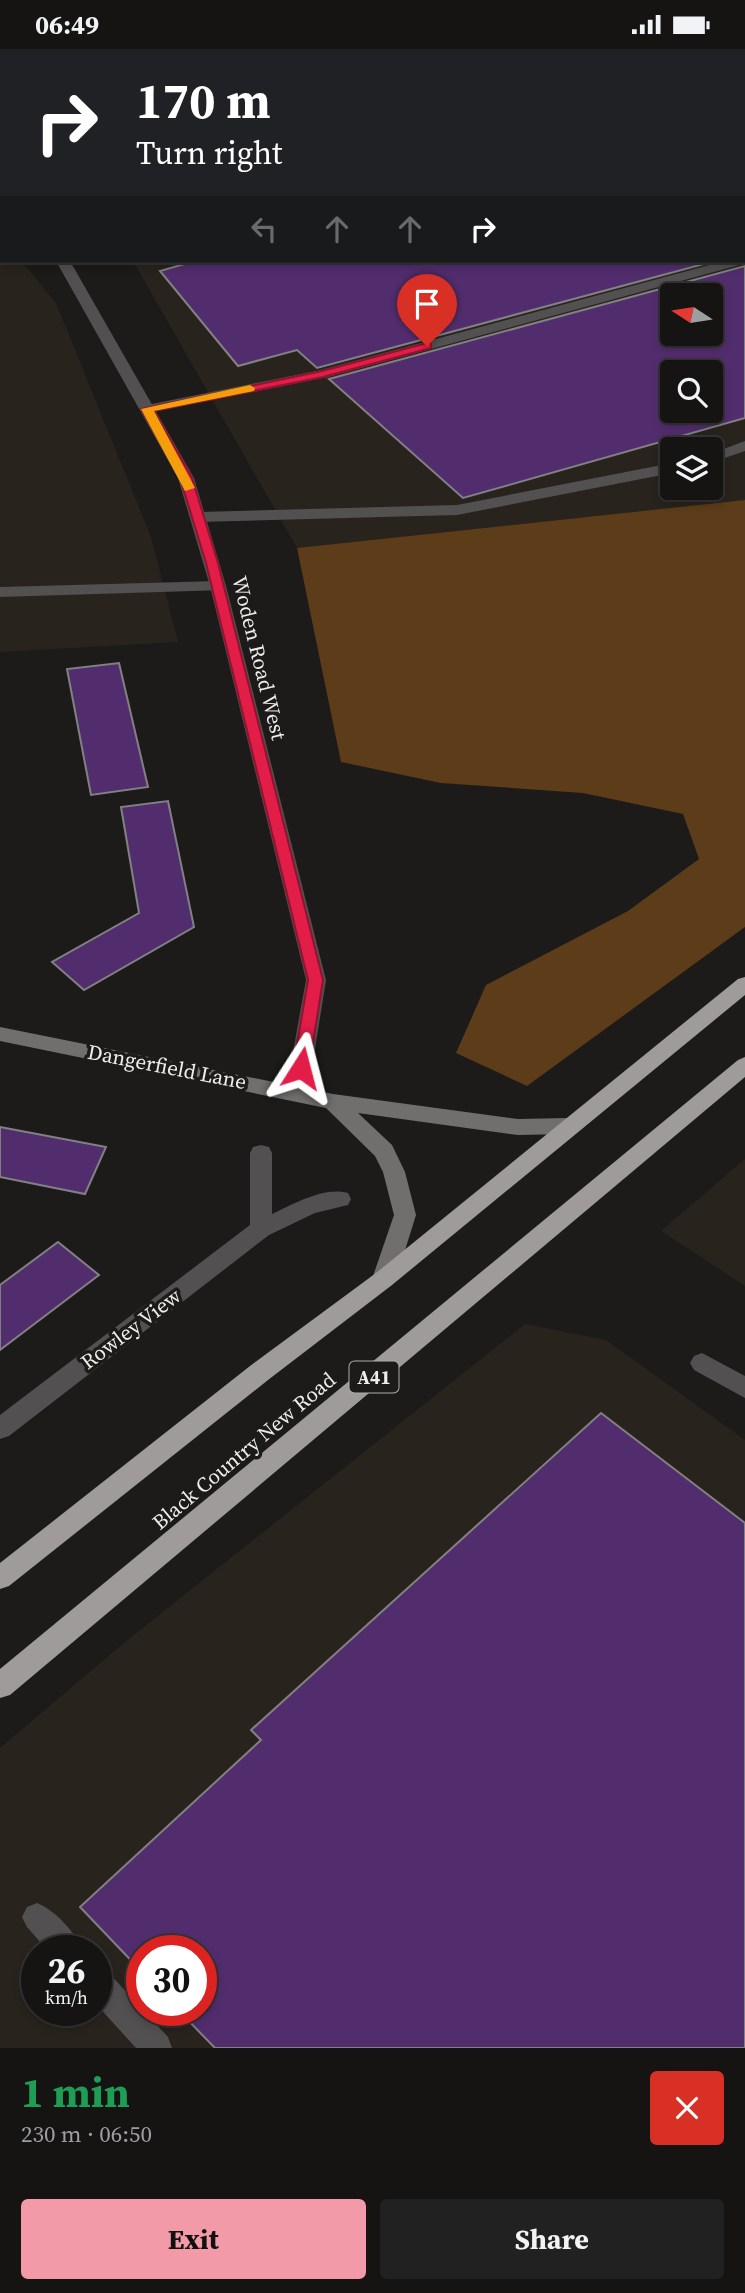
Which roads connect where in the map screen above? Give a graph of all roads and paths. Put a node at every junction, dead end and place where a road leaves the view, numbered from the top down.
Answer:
1 (64, 263) edge
2 (731, 263) edge
3 (147, 409) junction
4 (745, 446) edge
5 (723, 454) edge
6 (660, 470) edge
7 (198, 517) junction
8 (219, 586) junction
9 (0, 592) edge
10 (745, 984) edge
11 (0, 1034) edge
12 (745, 1065) edge
13 (291, 1092) junction
14 (333, 1102) junction
15 (568, 1126) junction
16 (261, 1153) dead end
17 (340, 1199) dead end
18 (261, 1229) junction
19 (384, 1279) junction
20 (702, 1363) dead end
21 (745, 1388) edge
22 (0, 1429) edge
23 (0, 1579) edge
24 (0, 1686) edge
25 (37, 1917) dead end
26 (53, 1935) edge
27 (112, 1999) edge
28 (157, 2048) edge

1 - 3 street, Woden Road West
2 - 3 street
3 - 7 street, Woden Road West
4 - 5 street
6 - 7 street
7 - 8 street, Woden Road West
8 - 9 street
8 - 13 street, Woden Road West
10 - 15 highway
11 - 13 street, Dangerfield Lane
12 - 24 highway, Black Country New Road / A41
13 - 14 street, Dangerfield Lane
14 - 15 street, Dangerfield Lane
14 - 19 street
15 - 19 highway
16 - 18 street
17 - 18 street, Rowley View
18 - 22 street, Rowley View
19 - 23 highway
20 - 21 street
25 - 26 street
27 - 28 street

